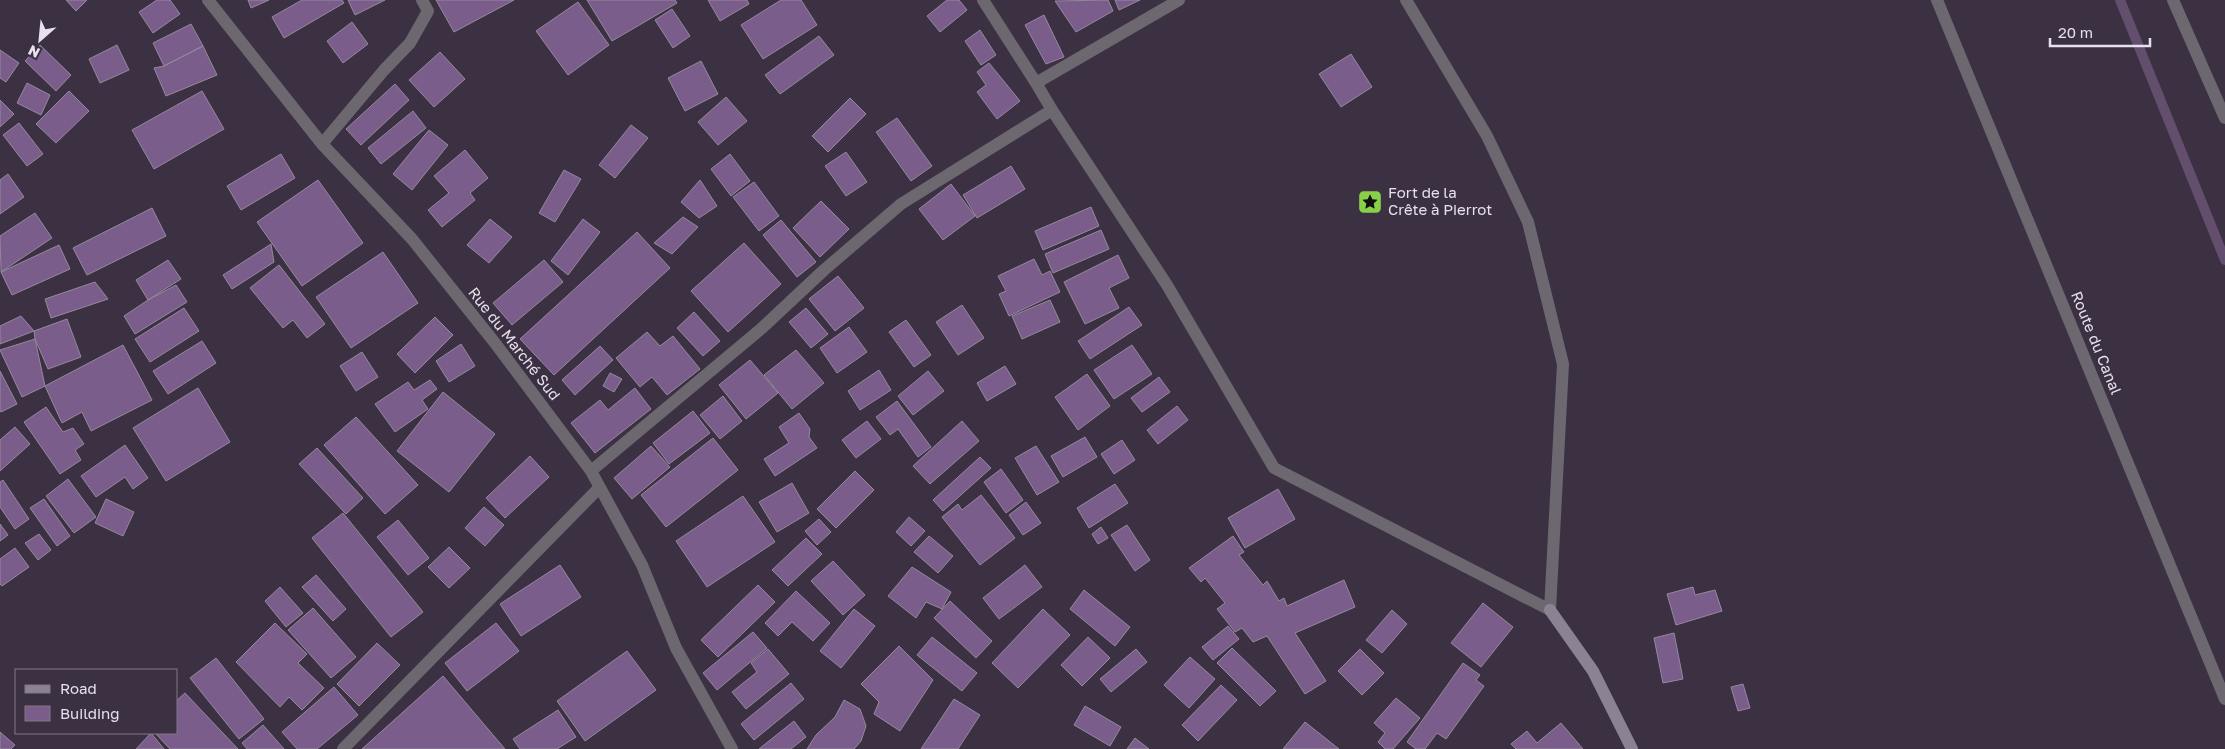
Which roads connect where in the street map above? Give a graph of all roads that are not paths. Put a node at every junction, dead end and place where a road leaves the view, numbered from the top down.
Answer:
1 (208, 0) edge
2 (422, 0) edge
3 (983, 0) edge
4 (1180, 0) edge
5 (1406, 0) edge
6 (1937, 0) edge
7 (2173, 0) edge
8 (1036, 82) junction
9 (1052, 110) junction
10 (2225, 118) edge
11 (322, 144) junction
12 (591, 471) junction
13 (599, 488) junction
14 (1550, 610) junction
15 (2225, 699) edge
16 (342, 749) edge
17 (732, 749) edge
18 (1632, 749) edge

1 - 11 street, Rue du Marché Sud
2 - 11 street
3 - 8 street
4 - 8 street
5 - 14 street
6 - 15 street, Route du Canal
7 - 10 street
8 - 9 street
9 - 12 street
9 - 14 street
11 - 12 street, Rue du Marché Sud
12 - 13 street, Rue du Marché Sud
13 - 16 street
13 - 17 street, Rue du Marché Sud
14 - 18 main road

